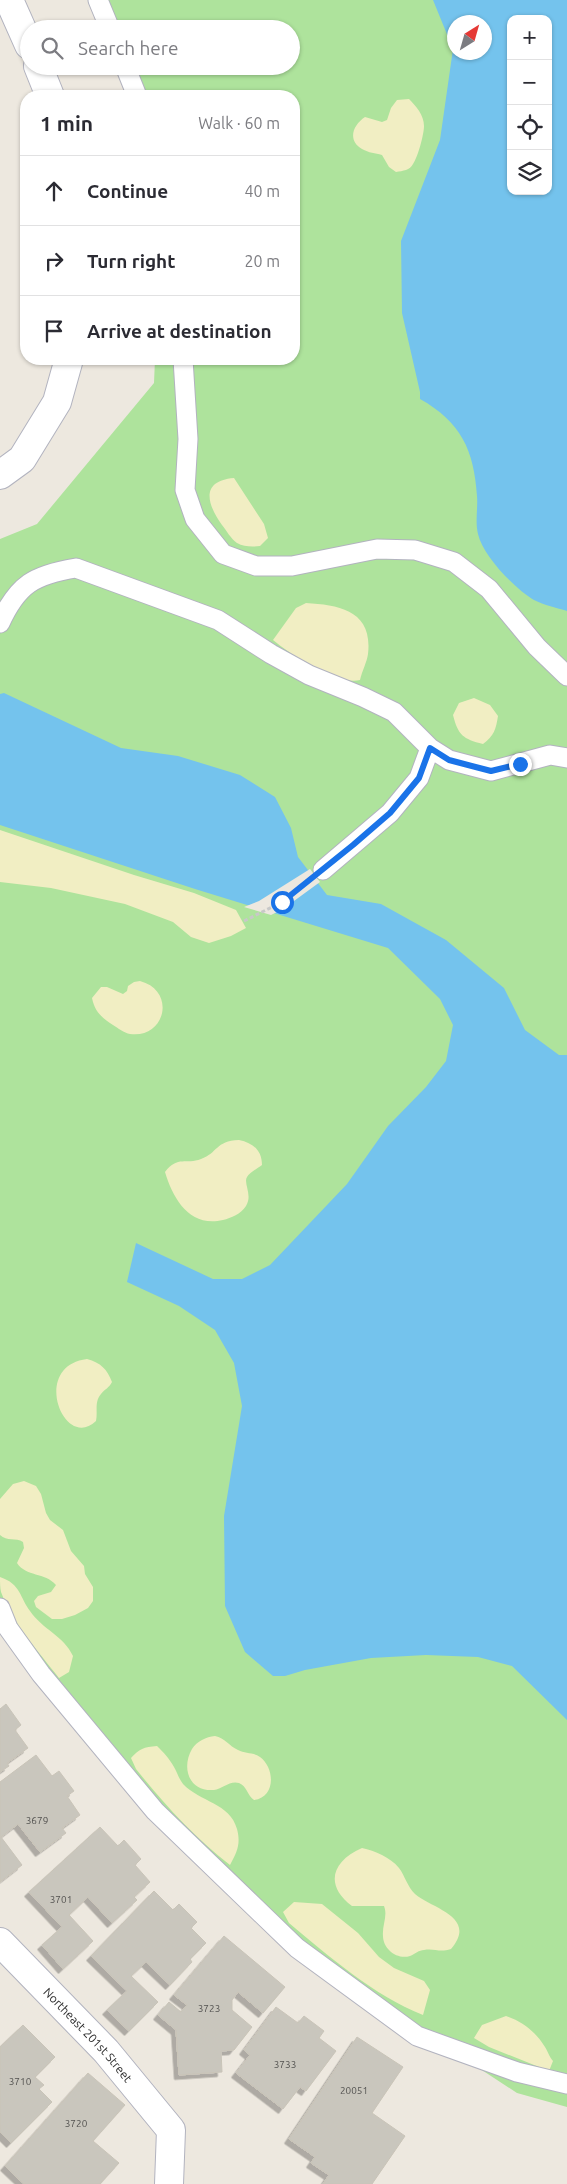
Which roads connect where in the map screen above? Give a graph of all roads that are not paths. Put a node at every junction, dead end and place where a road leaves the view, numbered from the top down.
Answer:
1 (9, 0) edge
2 (98, 0) edge
3 (106, 20) edge
4 (20, 25) edge
5 (42, 75) edge
6 (129, 75) edge
7 (48, 90) edge
8 (135, 90) edge
9 (68, 365) edge
10 (183, 365) edge
11 (0, 476) edge
12 (0, 624) edge
13 (567, 676) edge
14 (430, 748) junction
15 (567, 758) edge
16 (323, 870) road end
17 (0, 1608) edge
18 (0, 1942) edge
19 (567, 2084) edge
20 (169, 2184) edge

1 - 4 street
2 - 3 lane
5 - 7 street
6 - 8 lane
9 - 11 street
10 - 13 lane
12 - 14 lane
14 - 15 lane
14 - 16 lane
17 - 19 lane
18 - 20 street, Northeast 201st Street

